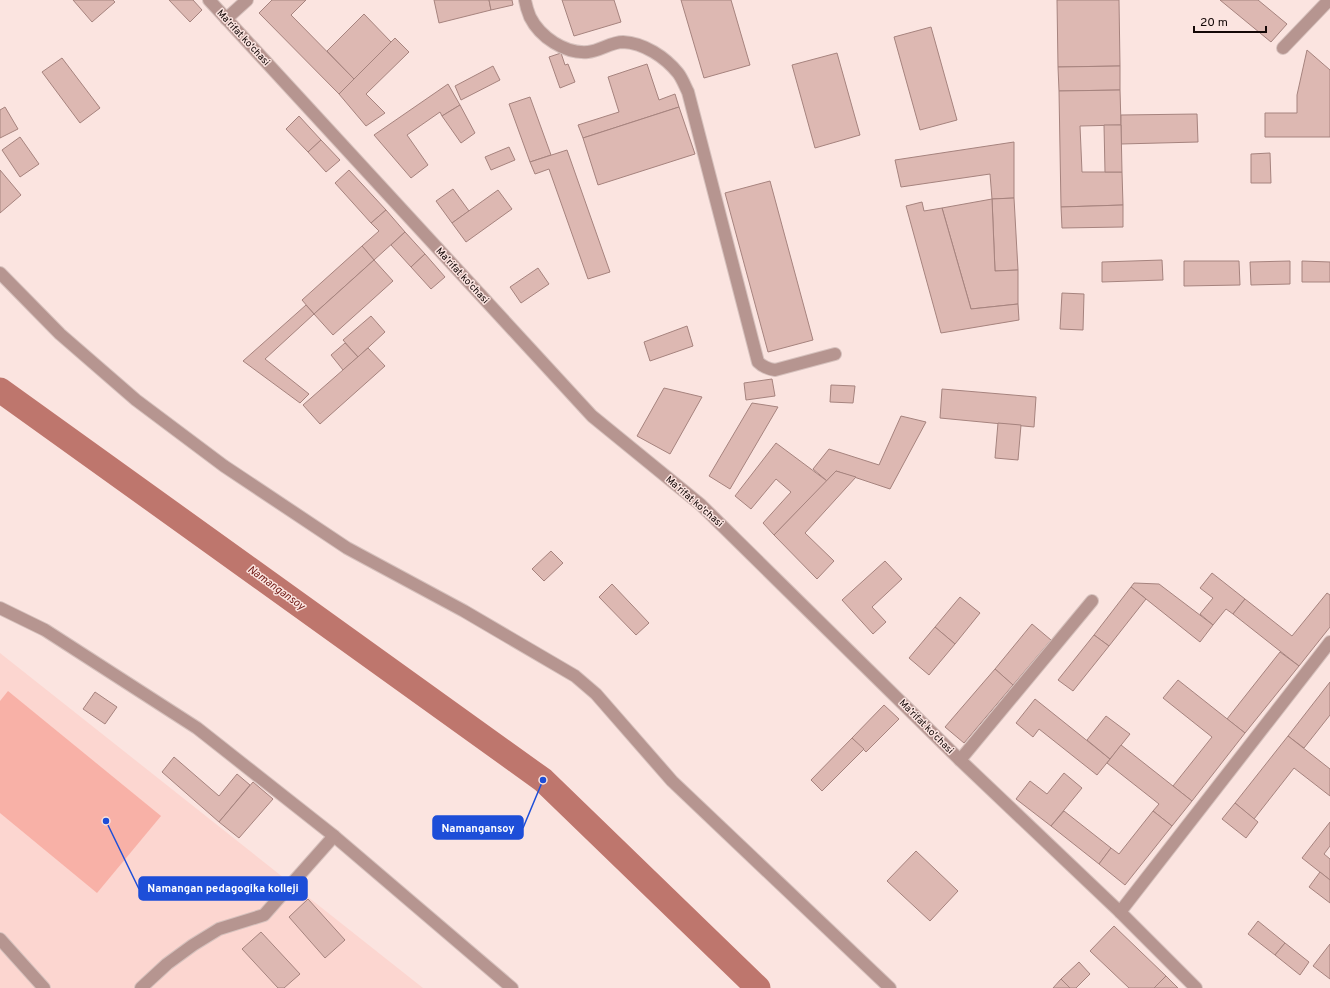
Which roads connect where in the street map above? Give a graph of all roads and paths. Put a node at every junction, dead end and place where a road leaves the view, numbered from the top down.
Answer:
1 (209, 0) edge
2 (247, 0) edge
3 (525, 0) edge
4 (1329, 0) edge
5 (226, 19) junction
6 (1283, 48) dead end
7 (0, 272) edge
8 (835, 354) dead end
9 (1092, 601) dead end
10 (0, 608) edge
11 (1330, 642) edge
12 (960, 760) junction
13 (334, 836) junction
14 (1120, 912) junction
15 (0, 939) edge
16 (44, 988) edge
17 (141, 988) edge
18 (512, 988) edge
19 (890, 988) edge
20 (1196, 988) edge

1 - 5 street, Maʼrifat ko'chasi
2 - 5 street
3 - 8 street
4 - 6 street
5 - 12 street, Maʼrifat ko'chasi
7 - 19 street
9 - 12 street
10 - 13 street
11 - 14 street
12 - 14 street, Maʼrifat ko'chasi
13 - 17 street
13 - 18 street
14 - 20 street, Maʼrifat ko'chasi
15 - 16 street

